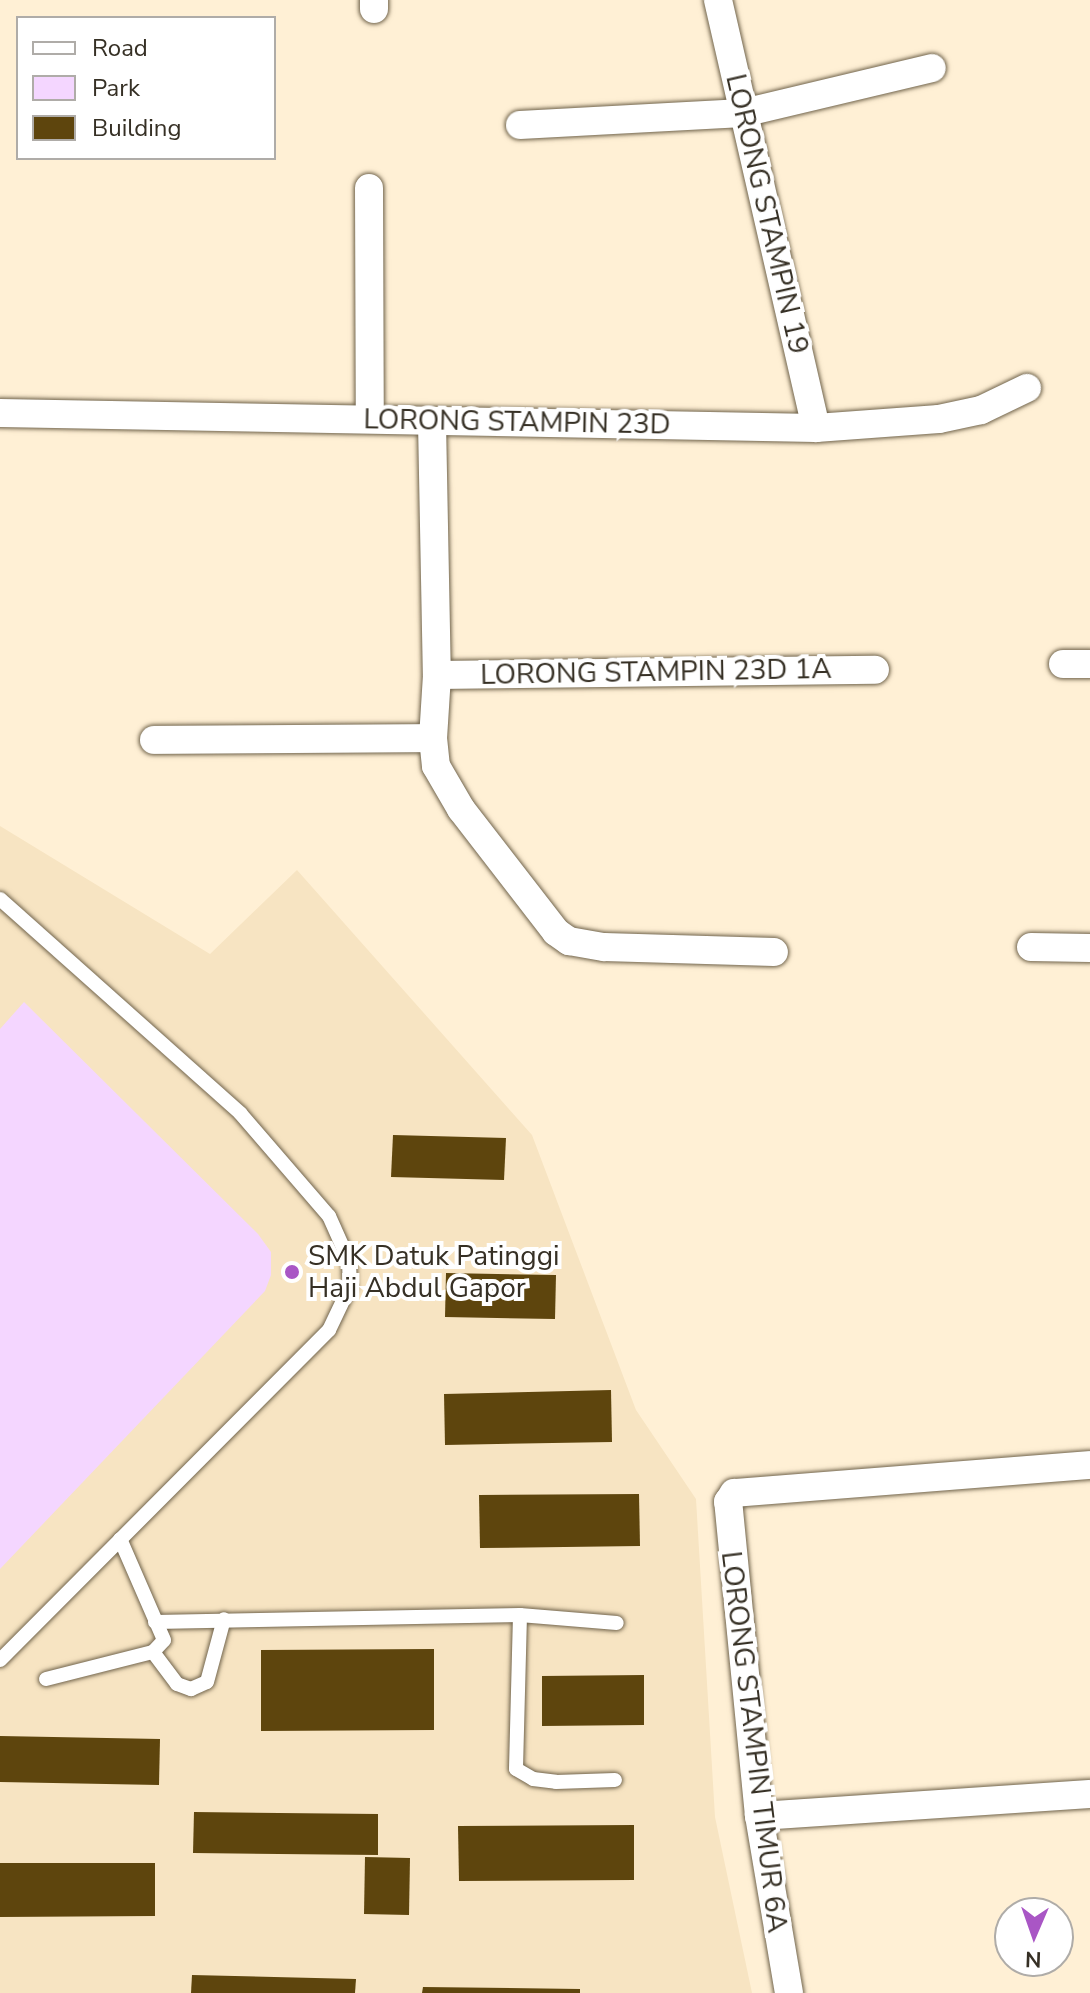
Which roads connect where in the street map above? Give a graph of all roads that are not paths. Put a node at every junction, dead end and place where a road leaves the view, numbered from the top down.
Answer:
1 (718, 0) edge
2 (932, 68) dead end
3 (743, 113) junction
4 (520, 125) dead end
5 (369, 188) dead end
6 (1027, 388) dead end
7 (0, 413) edge
8 (370, 419) junction
9 (432, 422) junction
10 (816, 428) junction
11 (875, 670) dead end
12 (437, 675) junction
13 (433, 738) junction
14 (154, 740) dead end
15 (0, 899) edge
16 (1031, 947) dead end
17 (1090, 948) edge
18 (774, 952) dead end
19 (1090, 1465) edge
20 (120, 1539) junction
21 (520, 1615) junction
22 (224, 1619) junction
23 (155, 1622) junction
24 (617, 1623) dead end
25 (153, 1652) junction
26 (0, 1660) edge
27 (46, 1679) dead end
28 (615, 1780) dead end
29 (1090, 1794) edge
30 (759, 1816) junction
31 (789, 1993) edge

1 - 3 street, LORONG STAMPIN 19
2 - 3 street
3 - 4 street
3 - 10 street, LORONG STAMPIN 19
5 - 8 street
6 - 10 street, LORONG STAMPIN 23D
7 - 8 street, LORONG STAMPIN 23D
8 - 9 street, LORONG STAMPIN 23D
9 - 10 street, LORONG STAMPIN 23D
9 - 12 street
11 - 12 street, LORONG STAMPIN 23D 1A
12 - 13 street
13 - 14 street
13 - 18 street
15 - 20 lane
16 - 17 street
19 - 30 street, LORONG STAMPIN TIMUR 6A
20 - 23 lane
20 - 26 lane
21 - 22 lane
21 - 24 lane
21 - 28 lane
22 - 23 lane
22 - 25 lane
23 - 25 lane
25 - 27 lane
29 - 30 street
30 - 31 street, LORONG STAMPIN TIMUR 6A

